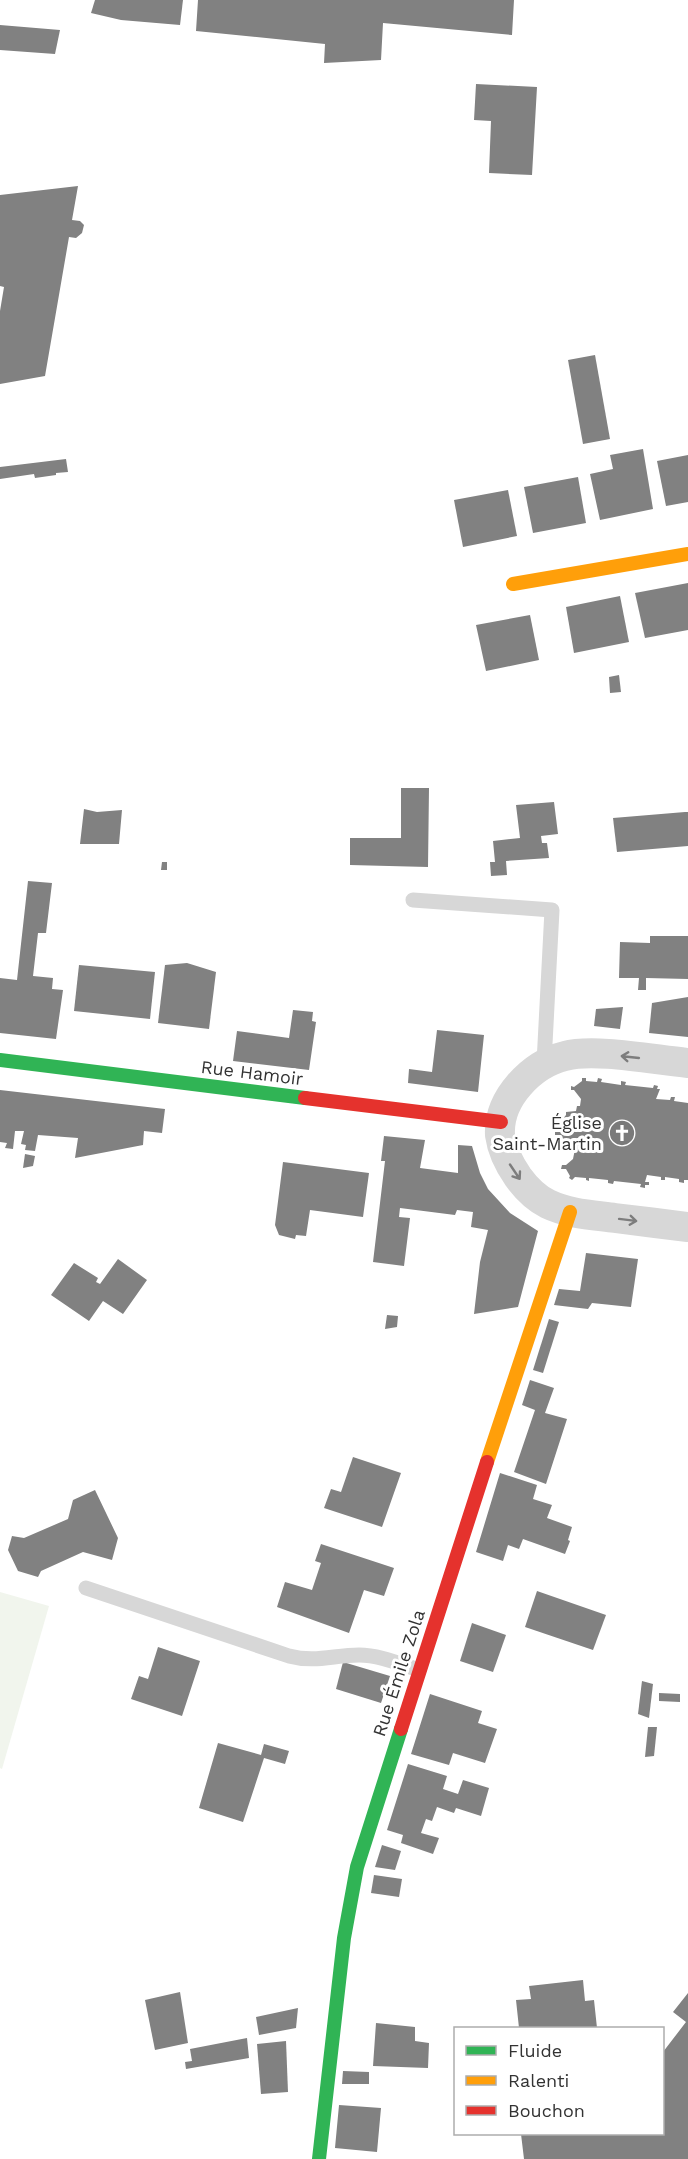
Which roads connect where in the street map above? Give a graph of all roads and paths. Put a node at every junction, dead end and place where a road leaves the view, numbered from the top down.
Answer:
1 (688, 555) edge
2 (513, 584) dead end
3 (413, 900) dead end
4 (0, 1060) edge
5 (544, 1063) junction
6 (688, 1063) edge
7 (501, 1122) junction
8 (570, 1212) junction
9 (688, 1227) edge
10 (86, 1588) dead end
11 (419, 1670) junction
12 (319, 2159) edge

1 - 2 street
3 - 5 lane
4 - 7 street, Rue Hamoir
6 -> 5 street
5 - 7 street
7 -> 8 street
8 -> 9 street
8 - 11 street, Rue Émile Zola
10 - 11 lane
11 - 12 street, Rue Émile Zola

